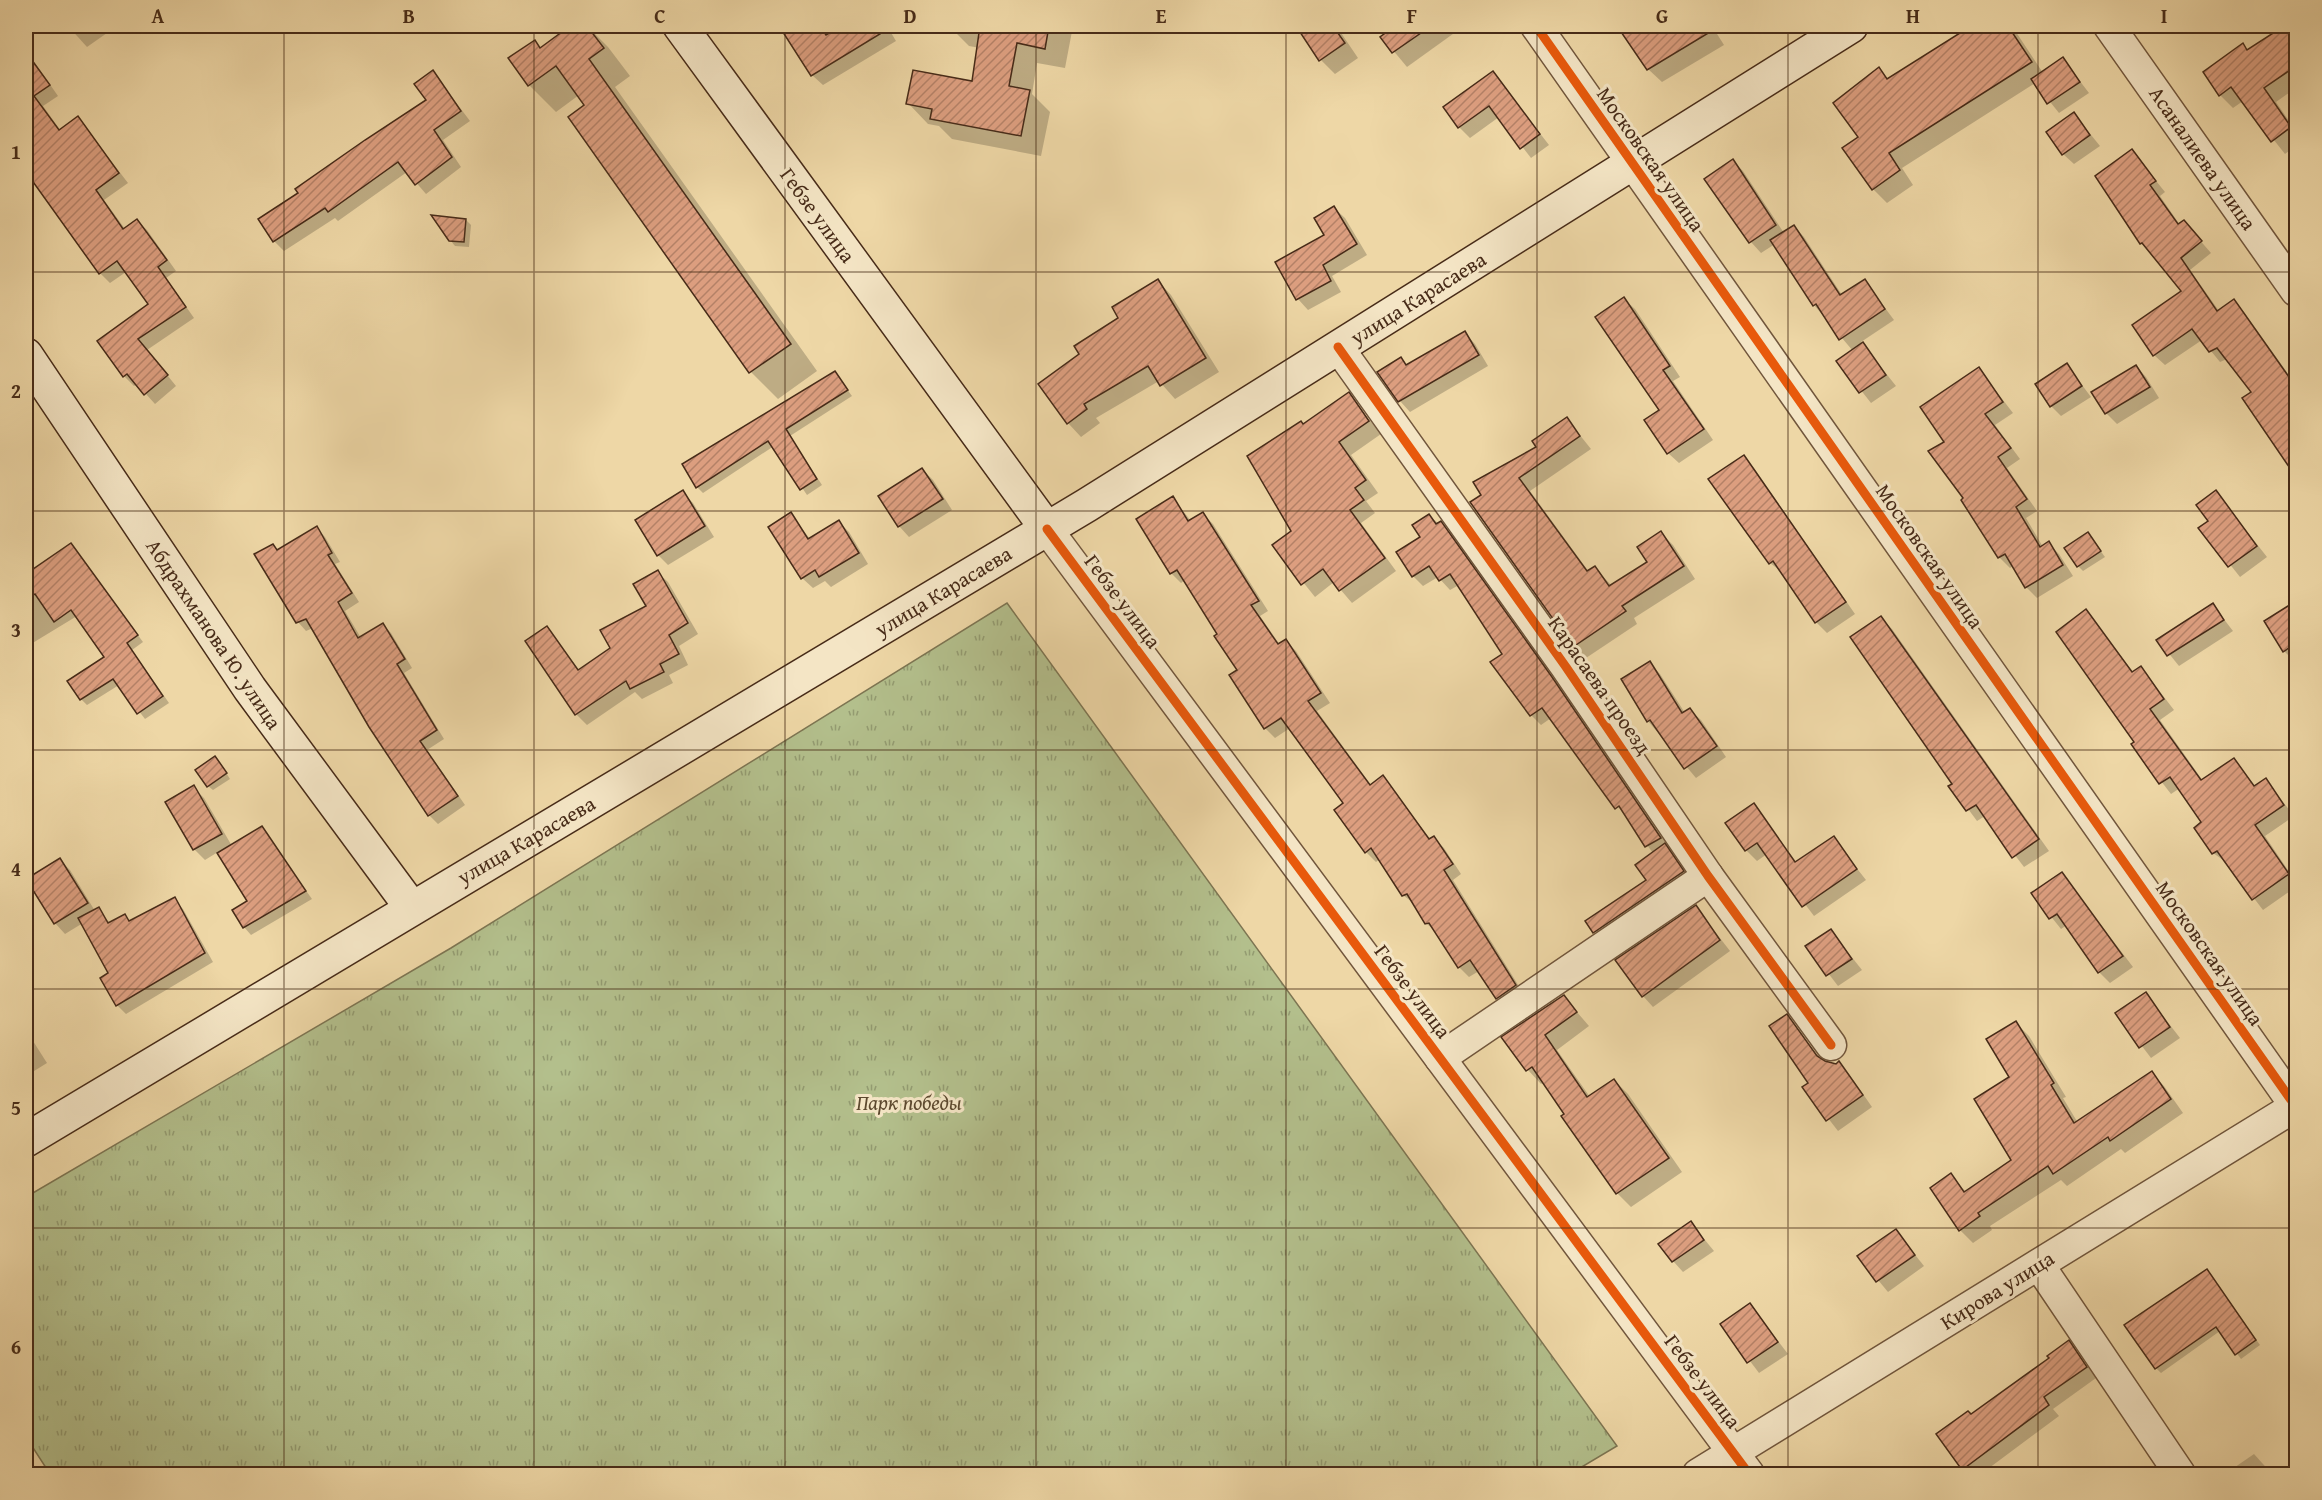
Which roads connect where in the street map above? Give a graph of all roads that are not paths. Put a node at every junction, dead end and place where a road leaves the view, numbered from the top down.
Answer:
1 (680, 26) edge
2 (1536, 26) edge
3 (1851, 26) edge
4 (2109, 26) edge
5 (1632, 164) junction
6 (2296, 291) edge
7 (1338, 347) junction
8 (26, 355) edge
9 (1047, 529) junction
10 (1708, 876) junction
11 (411, 907) junction
12 (1831, 1045) dead end
13 (1440, 1058) junction
14 (2296, 1106) edge
15 (26, 1140) edge
16 (2039, 1265) junction
17 (1741, 1464) edge
18 (1698, 1474) edge
19 (2180, 1474) edge

1 - 9 main road, Гебзе улица
2 - 5 street, Московская улица
3 - 5 main road, улица Карасаева
4 - 6 street, Асаналиева улица
5 - 7 main road, улица Карасаева
5 - 14 street, Московская улица
7 - 9 main road, улица Карасаева
7 - 10 street, Карасаева проезд
8 - 11 main road, Абдрахманова Ю. улица
9 - 11 main road, улица Карасаева
9 - 13 street, Гебзе улица
10 - 12 street, Карасаева проезд
10 - 13 street
11 - 15 main road, улица Карасаева
13 - 17 street, Гебзе улица
14 - 16 street, Кирова улица
16 - 17 street, Кирова улица
16 - 19 street
17 - 18 street, Кирова улица

